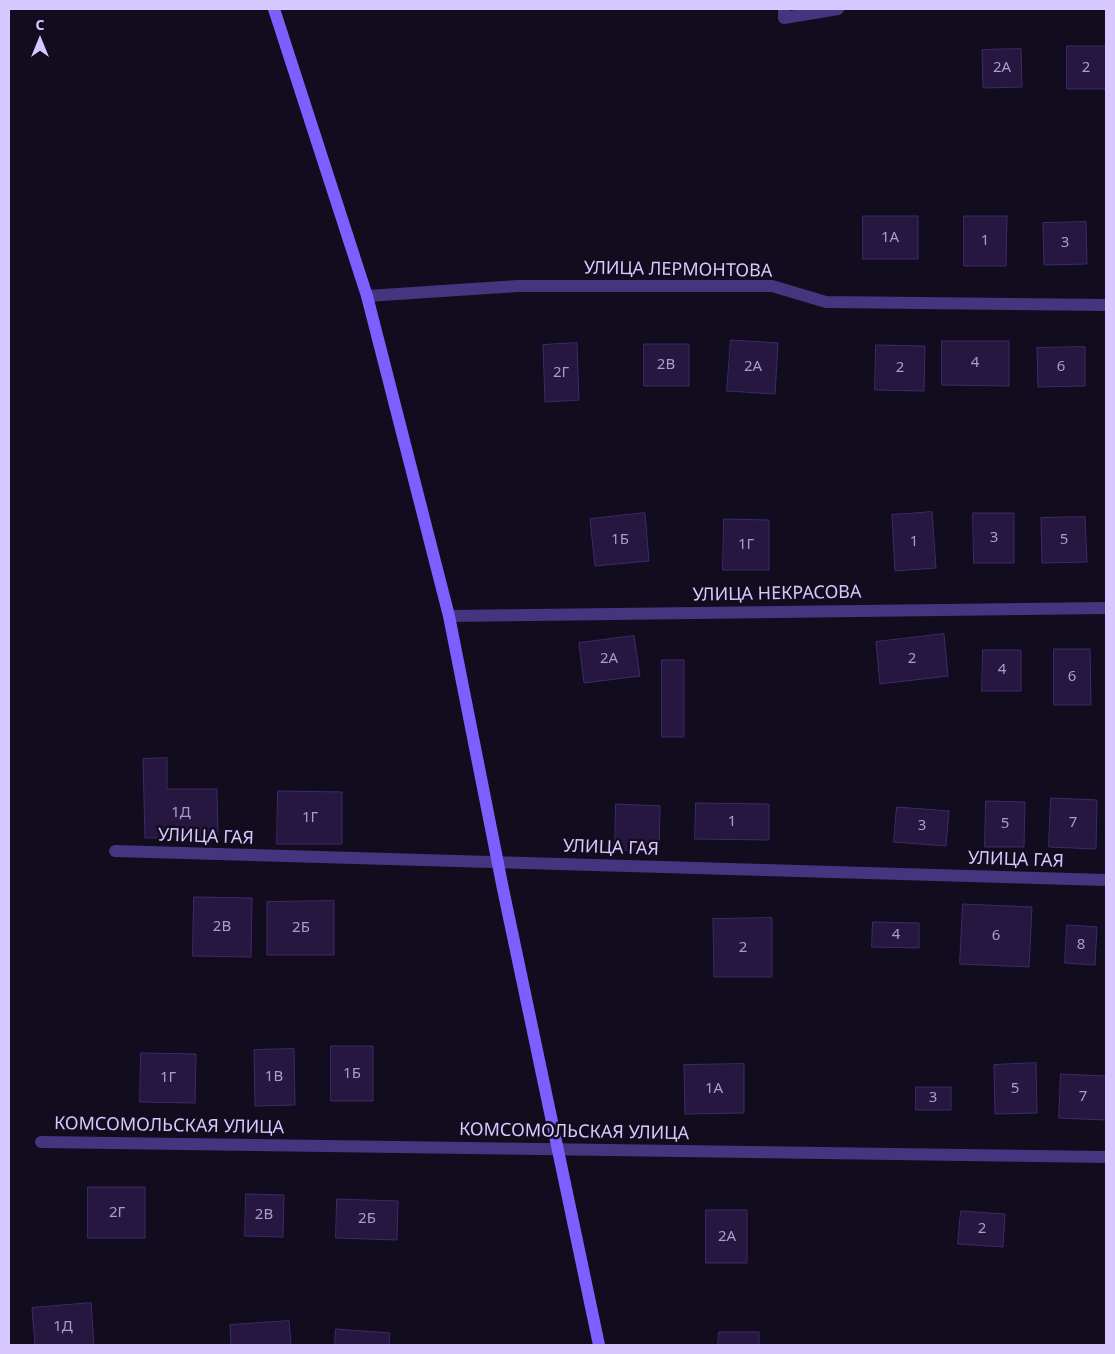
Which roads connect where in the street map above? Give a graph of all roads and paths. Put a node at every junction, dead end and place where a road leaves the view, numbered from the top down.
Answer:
1 (274, 9) edge
2 (784, 9) edge
3 (838, 9) edge
4 (367, 296) junction
5 (1106, 305) edge
6 (1106, 608) edge
7 (449, 616) junction
8 (115, 852) dead end
9 (498, 862) junction
10 (1106, 880) edge
11 (41, 1142) dead end
12 (559, 1150) junction
13 (1106, 1157) edge
14 (599, 1345) edge

1 - 4 street
2 - 3 street
4 - 5 street, УЛИЦА ЛЕРМОНТОВА
4 - 7 street
6 - 7 street, УЛИЦА НЕКРАСОВА
7 - 9 street
8 - 9 street, УЛИЦА ГАЯ
9 - 10 street, УЛИЦА ГАЯ
9 - 12 street
11 - 12 street, КОМСОМОЛЬСКАЯ УЛИЦА
12 - 13 street, КОМСОМОЛЬСКАЯ УЛИЦА
12 - 14 street

